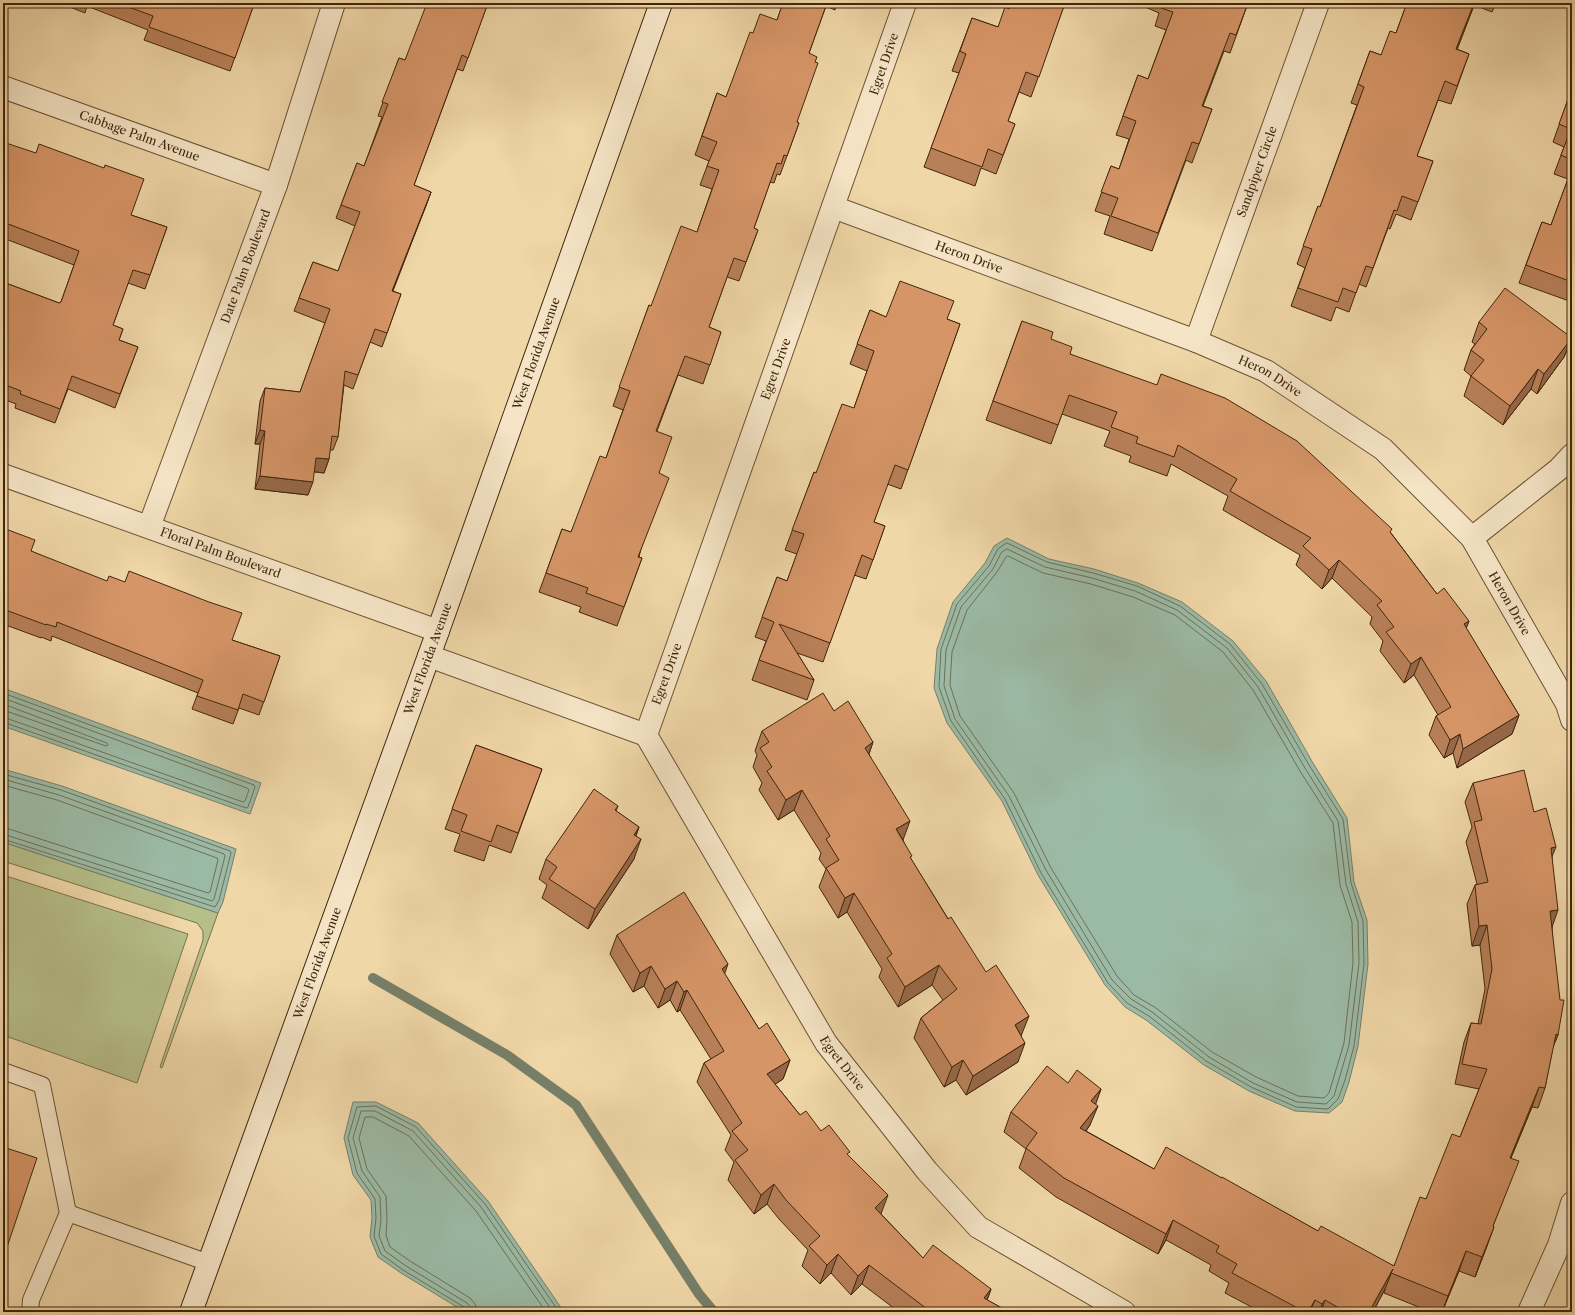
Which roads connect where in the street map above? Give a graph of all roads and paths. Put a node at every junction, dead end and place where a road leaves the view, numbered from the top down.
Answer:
1 (334, 3) edge
2 (661, 3) edge
3 (905, 3) edge
4 (1318, 3) edge
5 (3, 87) edge
6 (276, 185) junction
7 (833, 207) junction
8 (1196, 341) junction
9 (1572, 455) edge
10 (3, 475) edge
11 (149, 527) junction
12 (1472, 538) junction
13 (438, 631) junction
14 (429, 656) junction
15 (1572, 720) edge
16 (646, 735) junction
17 (3, 1072) edge
18 (1572, 1203) edge
19 (68, 1213) junction
20 (209, 1263) junction
21 (30, 1312) edge
22 (191, 1312) edge
23 (1124, 1312) edge
24 (1529, 1312) edge

1 - 6 street, Date Palm Boulevard
2 - 13 street, West Florida Avenue
3 - 7 street, Egret Drive
4 - 8 street, Sandpiper Circle
5 - 6 street, Cabbage Palm Avenue
6 - 11 street, Date Palm Boulevard
7 - 8 street, Heron Drive
7 - 16 street, Egret Drive
8 - 12 street, Heron Drive
9 - 12 street
10 - 11 street, Floral Palm Boulevard
11 - 13 street, Floral Palm Boulevard
12 - 15 street, Heron Drive
13 - 14 street, West Florida Avenue
14 - 16 street
14 - 20 street, West Florida Avenue
16 - 23 street, Egret Drive
17 - 19 lane
18 - 24 street
19 - 20 lane
19 - 21 lane
20 - 22 street, West Florida Avenue

